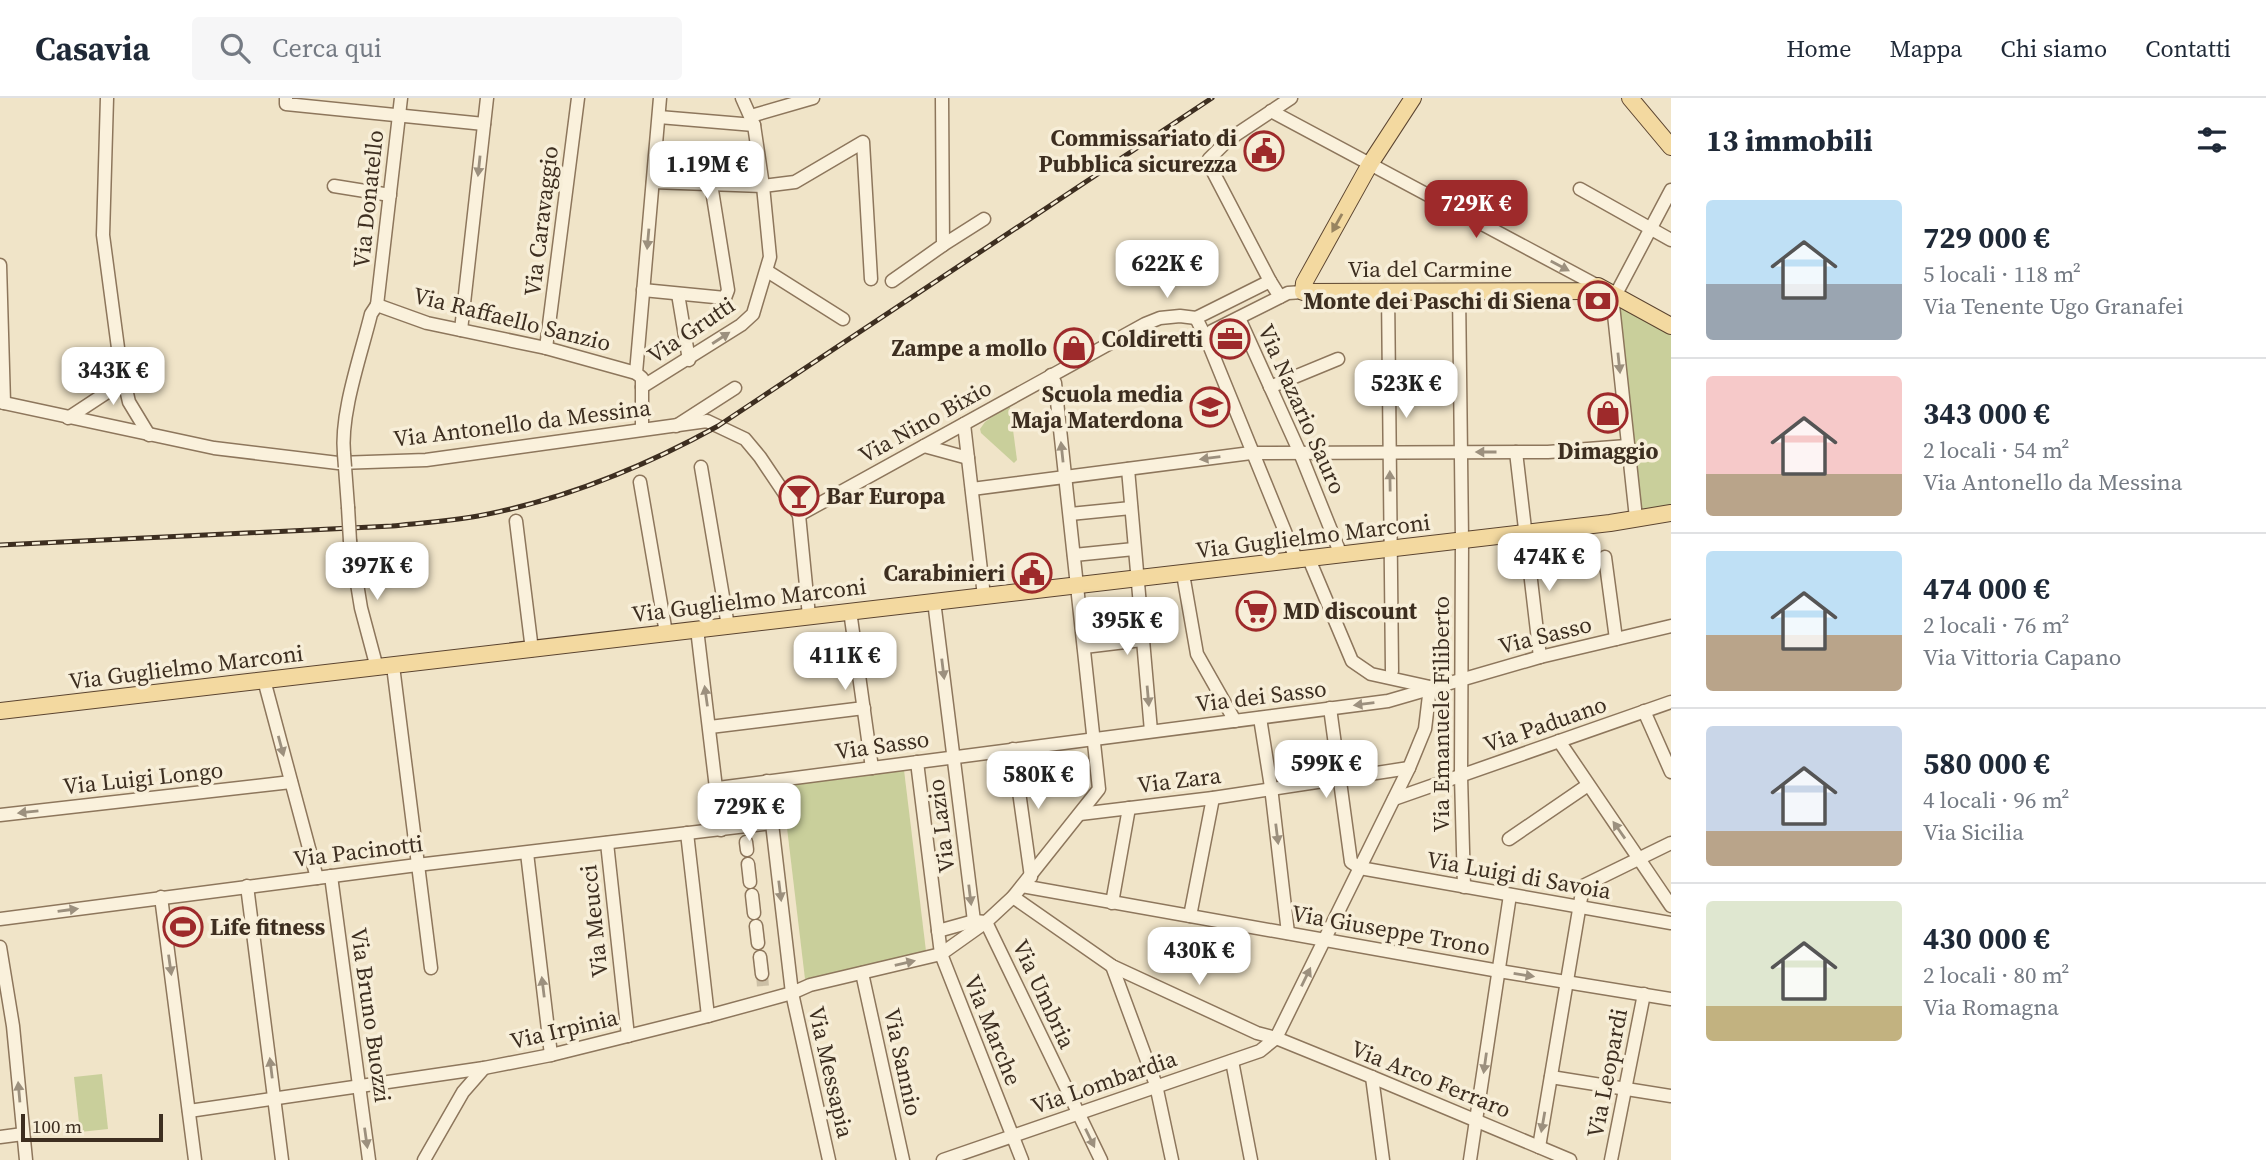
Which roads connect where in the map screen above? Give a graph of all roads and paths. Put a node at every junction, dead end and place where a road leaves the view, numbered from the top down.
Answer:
1 (107, 98) edge
2 (286, 98) edge
3 (401, 98) edge
4 (487, 98) edge
5 (578, 98) edge
6 (660, 98) edge
7 (742, 98) edge
8 (813, 98) edge
9 (942, 98) edge
10 (1291, 98) edge
11 (1413, 98) edge
12 (1630, 98) edge
13 (1271, 111) junction
14 (399, 114) junction
15 (659, 117) junction
16 (752, 120) junction
17 (484, 124) junction
18 (1671, 146) edge
19 (1370, 163) junction
20 (653, 182) junction
21 (711, 184) junction
22 (763, 186) junction
23 (334, 187) dead end
24 (1580, 189) dead end
25 (1671, 190) edge
26 (390, 195) junction
27 (984, 219) dead end
28 (1651, 228) junction
29 (1671, 240) edge
30 (943, 245) junction
31 (0, 265) edge
32 (767, 271) junction
33 (871, 279) dead end
34 (892, 281) dead end
35 (1270, 281) junction
36 (1598, 286) junction
37 (643, 290) junction
38 (0, 291) edge
39 (1388, 291) junction
40 (1459, 291) junction
41 (1303, 292) junction
42 (678, 294) junction
43 (1615, 296) junction
44 (1280, 297) junction
45 (377, 305) junction
46 (1196, 318) junction
47 (1239, 318) junction
48 (843, 319) dead end
49 (1671, 326) edge
50 (461, 330) junction
51 (1207, 340) junction
52 (546, 348) junction
53 (1338, 359) dead end
54 (688, 360) junction
55 (120, 363) junction
56 (636, 373) junction
57 (1051, 375) junction
58 (642, 387) junction
59 (1270, 387) junction
60 (735, 388) dead end
61 (2, 402) edge
62 (68, 418) junction
63 (964, 424) junction
64 (676, 426) junction
65 (642, 429) junction
66 (149, 435) junction
67 (924, 446) junction
68 (1627, 446) junction
69 (1390, 452) junction
70 (1460, 452) junction
71 (1516, 452) junction
72 (1251, 453) junction
73 (1300, 453) junction
74 (968, 458) junction
75 (701, 467) dead end
76 (1128, 469) junction
77 (1065, 477) junction
78 (640, 482) dead end
79 (972, 489) junction
80 (1131, 508) junction
81 (1671, 513) edge
82 (1070, 514) junction
83 (799, 515) junction
84 (1636, 518) junction
85 (516, 521) dead end
86 (1525, 533) junction
87 (1462, 540) junction
88 (1134, 549) junction
89 (1391, 549) junction
90 (1074, 555) junction
91 (1341, 555) junction
92 (1605, 557) dead end
93 (1303, 560) junction
94 (1183, 574) junction
95 (1137, 579) junction
96 (1078, 586) junction
97 (984, 596) junction
98 (934, 601) junction
99 (850, 611) junction
100 (809, 616) junction
101 (728, 626) junction
102 (1671, 626) edge
103 (697, 629) junction
104 (666, 633) junction
105 (1616, 639) junction
106 (1142, 640) junction
107 (1084, 647) junction
108 (531, 650) junction
109 (1540, 657) junction
110 (385, 667) junction
111 (1392, 671) dead end
112 (1461, 679) junction
113 (264, 680) junction
114 (1430, 687) junction
115 (1671, 702) edge
116 (864, 708) junction
117 (1331, 708) junction
118 (0, 711) edge
119 (1644, 711) junction
120 (1260, 718) junction
121 (1235, 721) junction
122 (710, 727) junction
123 (1151, 731) junction
124 (1095, 738) junction
125 (1559, 741) junction
126 (1013, 749) junction
127 (954, 757) junction
128 (917, 762) junction
129 (872, 768) junction
130 (1409, 768) junction
131 (1671, 772) edge
132 (1461, 776) junction
133 (1340, 777) junction
134 (767, 781) junction
135 (291, 782) junction
136 (1588, 785) junction
137 (1271, 787) junction
138 (718, 788) junction
139 (1213, 798) junction
140 (1394, 799) junction
141 (1129, 808) junction
142 (1080, 814) junction
143 (0, 815) edge
144 (772, 823) junction
145 (721, 830) junction
146 (687, 833) junction
147 (1509, 839) dead end
148 (607, 843) junction
149 (1671, 843) edge
150 (527, 853) junction
151 (1639, 859) junction
152 (748, 864) dead end
153 (417, 865) junction
154 (1360, 868) junction
155 (331, 876) junction
156 (317, 877) junction
157 (1027, 881) junction
158 (247, 886) junction
159 (1464, 887) junction
160 (1510, 895) junction
161 (160, 897) junction
162 (1013, 897) junction
163 (1112, 903) junction
164 (1671, 906) edge
165 (1580, 908) junction
166 (1190, 916) junction
167 (0, 919) edge
168 (980, 921) junction
169 (1671, 923) edge
170 (938, 931) junction
171 (1288, 933) junction
172 (1324, 940) junction
173 (758, 943) dead end
174 (0, 947) edge
175 (941, 954) junction
176 (760, 957) dead end
177 (1112, 965) junction
178 (431, 968) dead end
179 (1499, 971) junction
180 (862, 973) junction
181 (1568, 982) junction
182 (792, 993) junction
183 (1643, 994) junction
184 (1671, 999) edge
185 (765, 1001) junction
186 (708, 1016) junction
187 (628, 1036) junction
188 (1276, 1038) junction
189 (551, 1055) junction
190 (1233, 1061) junction
191 (484, 1068) junction
192 (1372, 1077) junction
193 (1551, 1077) junction
194 (1156, 1085) junction
195 (359, 1086) junction
196 (1625, 1089) junction
197 (1671, 1097) edge
198 (275, 1099) junction
199 (189, 1111) junction
200 (1077, 1112) junction
201 (1477, 1120) junction
202 (23, 1134) junction
203 (1012, 1136) junction
204 (0, 1137) edge
205 (1539, 1147) junction
206 (970, 1155) edge
207 (26, 1160) edge
208 (195, 1160) edge
209 (282, 1160) edge
210 (369, 1160) edge
211 (424, 1160) edge
212 (829, 1160) edge
213 (903, 1160) edge
214 (943, 1160) edge
215 (1022, 1160) edge
216 (1101, 1160) edge
217 (1172, 1160) edge
218 (1251, 1160) edge
219 (1383, 1160) edge
220 (1470, 1160) edge
221 (1570, 1160) edge
222 (1611, 1160) edge

1 - 55 street
2 - 14 street
3 - 14 street, Via Donatello
4 - 17 street
5 - 52 street, Via Caravaggio
6 - 15 street
7 - 16 street, Via Grutti
8 - 16 street
9 - 30 street
10 - 13 street
11 - 19 main road
12 - 18 main road
13 - 19 street
13 - 35 street
14 - 17 street
14 - 26 street, Via Donatello
15 - 16 street
15 - 20 street
16 - 22 street, Via Grutti
17 -> 50 street
19 -> 36 street
19 -> 41 main road
20 - 21 street
20 -> 37 street
21 - 22 street
21 - 42 street
22 - 32 street, Via Grutti
22 - 33 street
23 - 26 street
24 - 28 street
25 - 28 street
26 - 45 street, Via Donatello
27 - 30 street
28 - 29 street
28 - 43 street
30 - 34 street
31 - 38 street
32 - 48 street
54 -> 32 street, Via Grutti
35 - 44 street
35 - 46 street
36 - 40 main road, Via del Carmine
36 - 43 main road
37 - 42 street
37 - 56 street
38 - 61 street
39 - 40 main road, Via del Carmine
39 - 41 main road, Via del Carmine
39 - 69 street
40 - 70 street, Via Emanuele Filiberto
41 - 44 street
42 - 54 street
43 - 49 main road
43 -> 68 street
44 - 47 street
45 - 50 street, Via Raffaello Sanzio
45 - 110 street, Via Donatello, bridge
46 - 51 street
46 - 57 street, Via Nino Bixio
47 - 51 street
47 - 59 street, Via Nazario Sauro
50 - 52 street, Via Raffaello Sanzio
51 - 72 street
52 - 56 street, Via Raffaello Sanzio
53 - 59 street
54 - 58 street, Via Grutti
55 - 62 street
55 - 66 street
56 - 58 street
57 - 63 street, Via Nino Bixio
77 -> 57 street
58 - 65 street
59 - 73 street, Via Nazario Sauro
60 - 64 street
61 - 62 street, Via Antonello da Messina
62 - 66 street, Via Antonello da Messina
63 - 67 street, Via Nino Bixio
63 - 74 street
64 - 65 street, Via Antonello da Messina
64 - 83 street, Via Antonello da Messina
65 - 66 street, Via Antonello da Messina
67 - 74 street
67 - 83 street, Via Nino Bixio
68 - 71 street
68 - 84 street
69 - 70 street
69 - 73 street
89 -> 69 street
71 -> 70 street
70 - 87 street, Via Emanuele Filiberto
71 - 86 street
72 - 73 street
72 -> 76 street
72 - 93 street
73 - 91 street, Via Nazario Sauro
74 - 79 street
75 - 101 street
76 - 77 street
76 - 80 street
77 - 79 street
77 - 82 street
78 - 104 street
79 - 97 street
80 - 82 street
80 - 88 street
81 - 84 main road, Via Guglielmo Marconi
82 - 90 street
83 - 100 street
84 - 86 main road, Via Guglielmo Marconi
85 - 108 street
86 - 87 main road, Via Guglielmo Marconi
86 - 109 street
87 - 89 main road, Via Guglielmo Marconi
87 - 112 street, Via Emanuele Filiberto
88 - 90 street
88 - 95 street
89 - 91 main road, Via Guglielmo Marconi
89 - 111 street
90 - 96 street
91 - 93 main road, Via Guglielmo Marconi
92 - 105 street
93 - 94 main road, Via Guglielmo Marconi
93 - 114 street
94 - 95 main road, Via Guglielmo Marconi
94 - 121 street
95 - 96 main road, Via Guglielmo Marconi
95 - 106 street
96 - 97 main road, Via Guglielmo Marconi
96 - 107 street
97 - 98 main road, Via Guglielmo Marconi
98 - 99 main road, Via Guglielmo Marconi
98 -> 127 street, Via Lazio
99 - 100 main road, Via Guglielmo Marconi
99 - 116 street
100 - 101 main road, Via Guglielmo Marconi
101 - 103 main road, Via Guglielmo Marconi
102 - 105 street, Via Sasso
103 - 104 main road, Via Guglielmo Marconi
122 -> 103 street
104 - 108 main road, Via Guglielmo Marconi
105 - 109 street, Via Sasso
106 - 107 street
106 -> 123 street
107 - 124 street
108 - 110 main road, Via Guglielmo Marconi
109 - 112 street, Via Sasso
110 - 113 main road, Via Guglielmo Marconi
110 - 153 street, Via Donatello
112 - 114 street, Via Sasso
112 - 132 street, Via Emanuele Filiberto
113 - 118 main road, Via Guglielmo Marconi
113 -> 135 street
114 -> 117 street, Via dei Sasso
114 - 130 street
115 - 119 street, Via Paduano
116 - 122 street
116 - 129 street
117 - 120 street, Via dei Sasso
117 - 133 street
119 - 125 street, Via Paduano
119 - 131 street
120 - 121 street, Via dei Sasso
120 - 137 street
121 - 123 street, Via dei Sasso
122 - 138 street
123 - 124 street, Via dei Sasso
124 - 126 street, Via Sasso
124 - 142 street
125 - 132 street, Via Paduano
125 - 136 street
126 - 127 street, Via Sasso
126 - 157 street
127 - 128 street, Via Sasso
127 -> 168 street, Via Lazio
128 - 129 street, Via Sasso
128 - 170 street, Via Marche
129 - 134 street, Via Sasso
130 - 133 street, Via Zara
130 - 140 street
132 - 140 street, Via Paduano
132 - 159 street, Via Emanuele Filiberto
133 - 137 street, Via Zara
133 - 154 street
134 - 138 street, Via Sasso
134 - 144 street, Via Messapia
135 -> 143 street, Via Luigi Longo
135 - 156 street
136 - 147 street
151 -> 136 street
137 - 139 street, Via Zara
137 -> 171 street
138 - 145 street
139 - 141 street, Via Zara
139 - 166 street
140 - 154 street
141 - 142 street, Via Zara
141 - 163 street
142 - 157 street
144 - 145 street, Via Pacinotti
144 -> 182 street, Via Messapia
145 - 146 street, Via Pacinotti
146 - 148 street, Via Pacinotti
146 - 186 street
148 - 150 street, Via Pacinotti
148 - 187 street, Via Meucci
149 - 151 street
150 - 153 street, Via Pacinotti
189 -> 150 street
151 - 164 street
151 - 165 street
152 - 173 street
153 - 155 street, Via Pacinotti
153 - 178 street, Via Donatello
154 - 159 street, Via Luigi di Savoia
154 - 172 street
155 - 156 street, Via Pacinotti
155 - 195 street, Via Bruno Buozzi
156 - 158 street, Via Pacinotti
157 - 162 street
157 - 163 street, Via Giuseppe Trono
158 - 161 street, Via Pacinotti
198 -> 158 street
159 - 160 street, Via Luigi di Savoia
160 - 165 street, Via Luigi di Savoia
160 - 179 street
167 -> 161 street, Via Pacinotti
161 -> 199 street
162 - 168 street
162 - 177 street, Via Arco Ferraro
163 - 166 street, Via Giuseppe Trono
165 - 169 street, Via Luigi di Savoia
165 - 181 street
166 - 171 street, Via Giuseppe Trono
168 - 170 street
168 - 175 street
168 - 200 street, Via Umbria
170 - 175 street, Via Marche
171 - 172 street, Via Giuseppe Trono
172 - 179 street, Via Giuseppe Trono
188 -> 172 street
202 -> 174 street
180 -> 175 street, Via Irpinia
175 - 203 street, Via Marche
176 - 185 street
177 - 188 street, Via Arco Ferraro
177 - 194 street
179 -> 181 street, Via Giuseppe Trono
179 -> 201 street
180 - 182 street, Via Irpinia
180 - 213 street, Via Sannio
181 - 183 street, Via Giuseppe Trono
181 - 193 street
182 - 185 street, Via Irpinia
182 - 212 street, Via Messapia
183 - 184 street, Via Giuseppe Trono
183 - 196 street, Via Leopardi
185 - 186 street, Via Irpinia
186 - 187 street, Via Irpinia
187 - 189 street, Via Irpinia
188 - 190 street, Via Lombardia
188 - 192 street, Via Arco Ferraro
189 - 191 street, Via Irpinia
190 - 194 street, Via Lombardia
190 - 218 street
191 - 195 street, Via Irpinia
191 - 211 street
192 - 201 street, Via Arco Ferraro
192 - 219 street
193 - 196 street
193 -> 205 street
194 - 200 street, Via Lombardia
194 - 217 street
195 - 198 street, Via Irpinia
195 -> 210 street, Via Bruno Buozzi
196 - 197 street
196 - 222 street, Via Leopardi
198 - 199 street, Via Irpinia
198 - 209 street
199 - 208 street
200 - 203 street, Via Lombardia
200 -> 216 street, Via Umbria
201 - 205 street, Via Arco Ferraro
201 - 220 street
202 - 204 street
202 - 207 street
203 - 206 street, Via Lombardia
203 - 215 street, Via Marche
205 - 221 street, Via Arco Ferraro
206 - 214 street, Via Lombardia

